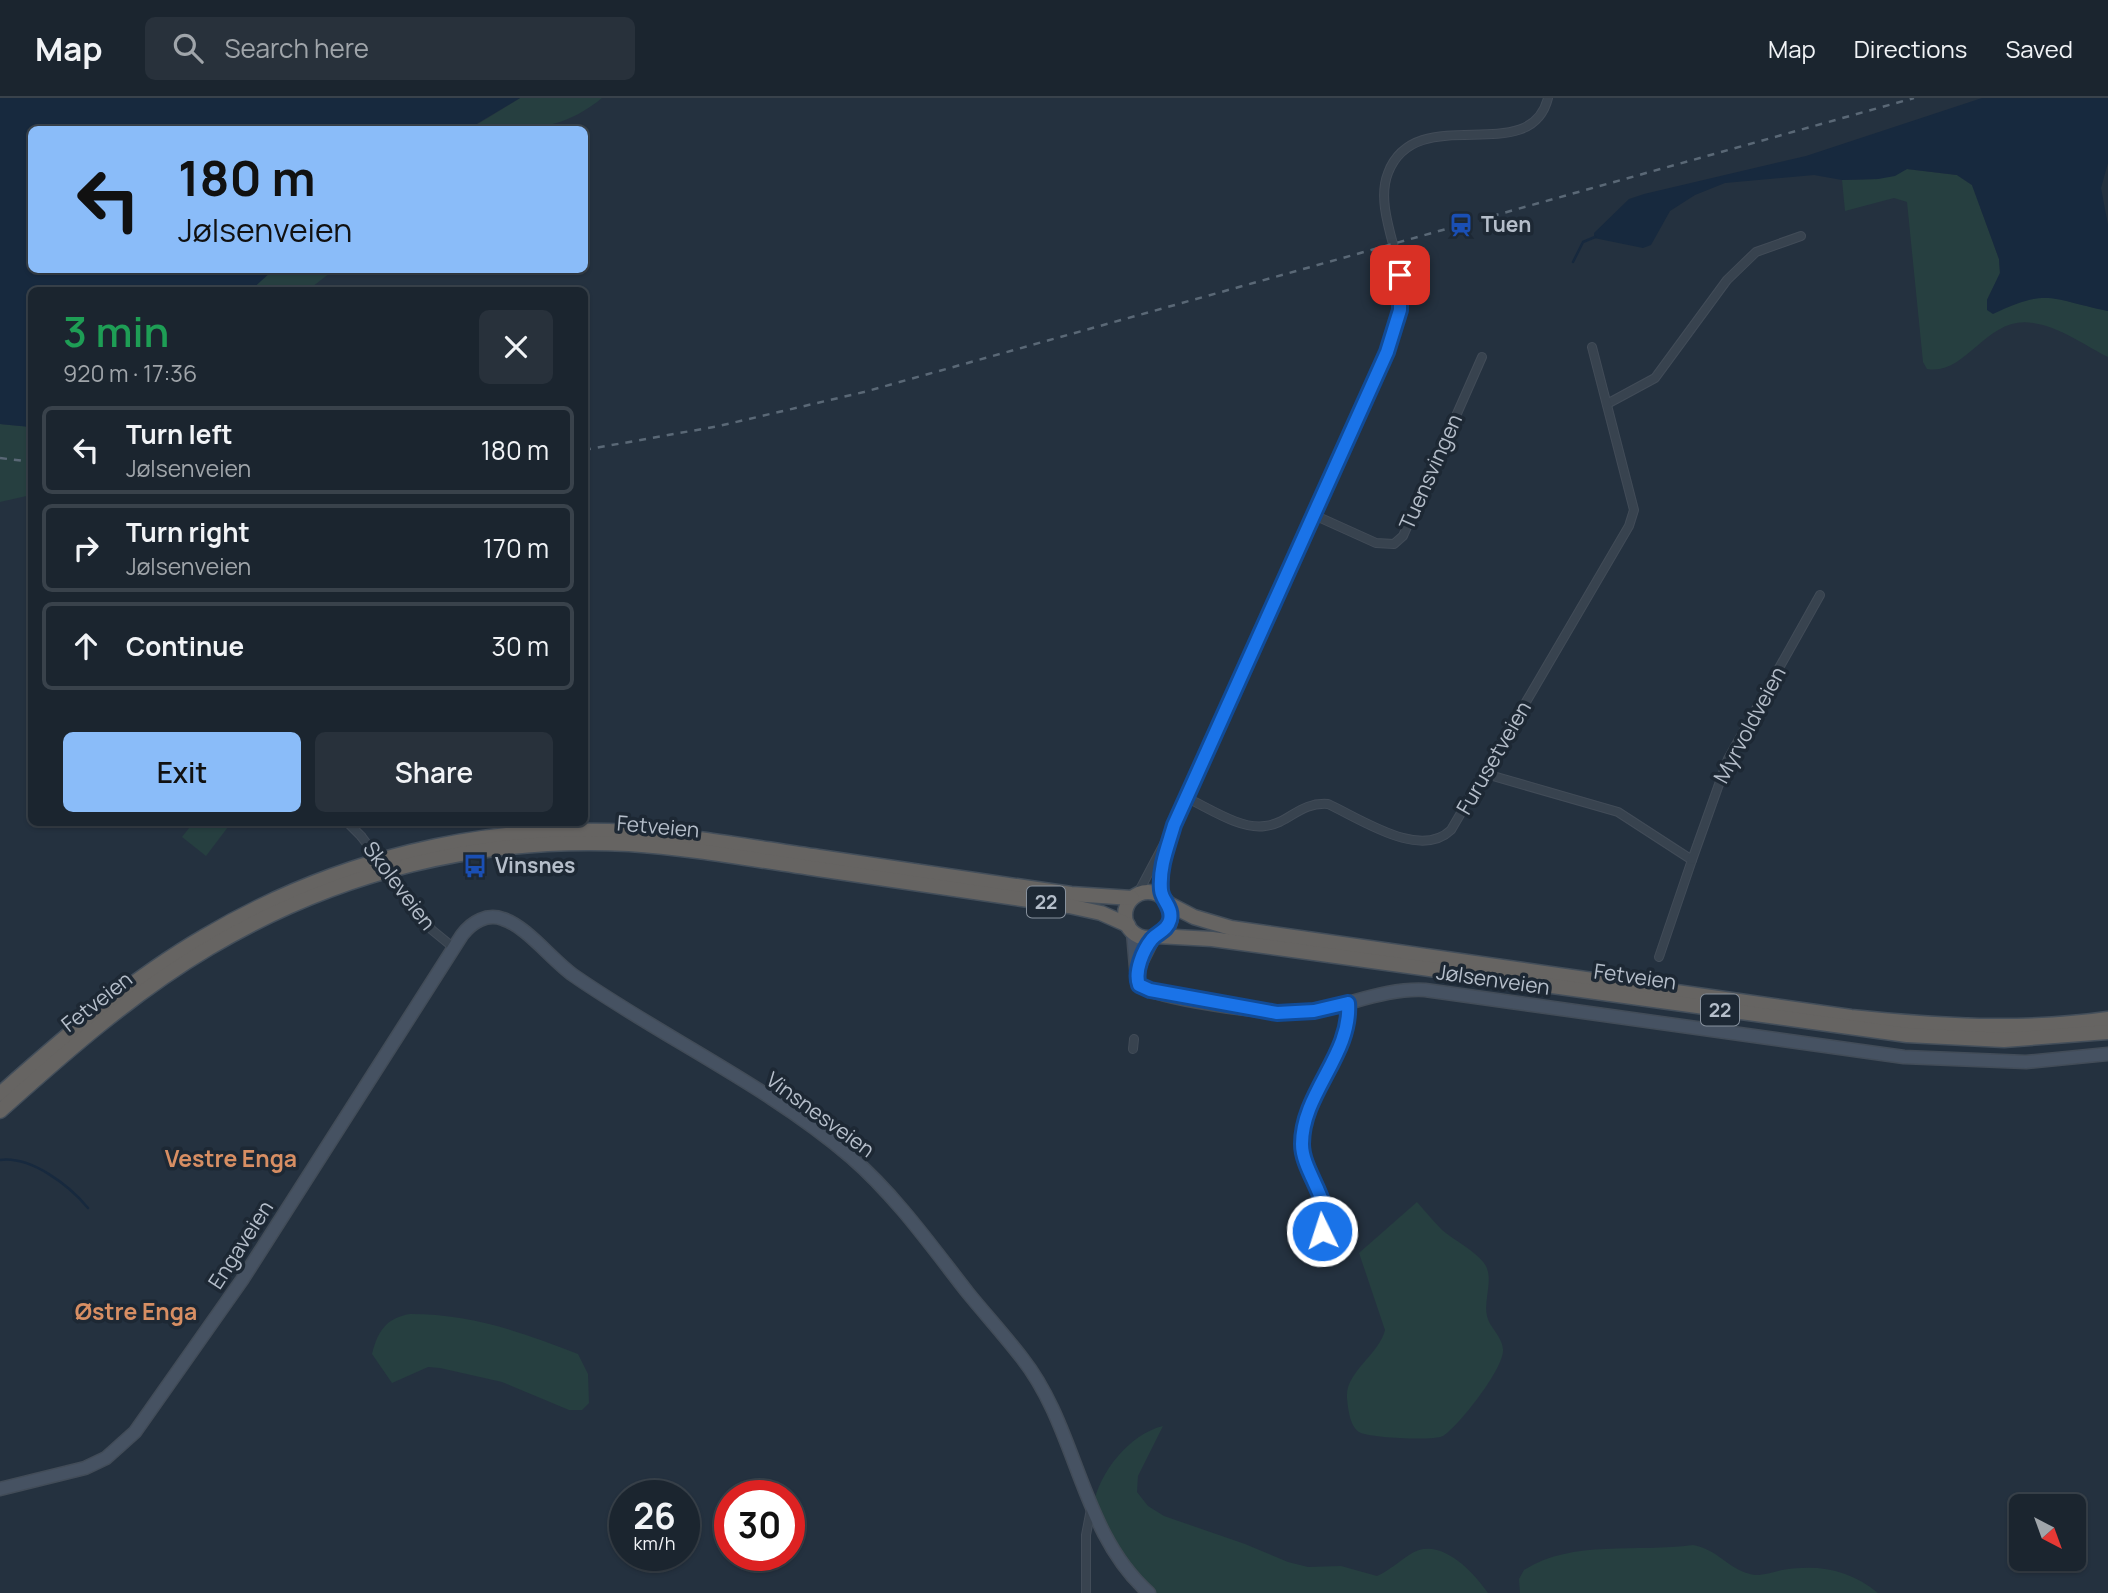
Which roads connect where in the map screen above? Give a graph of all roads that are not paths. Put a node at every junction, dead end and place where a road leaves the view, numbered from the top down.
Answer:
1 (1548, 98) edge
2 (1801, 236) dead end
3 (1592, 347) dead end
4 (1482, 357) dead end
5 (1607, 404) junction
6 (1314, 515) junction
7 (1820, 595) dead end
8 (1486, 774) junction
9 (1186, 798) junction
10 (1174, 825) junction
11 (351, 826) edge
12 (1692, 860) junction
13 (1135, 896) junction
14 (1164, 900) junction
15 (1130, 929) junction
16 (1155, 936) junction
17 (454, 948) junction
18 (1660, 957) dead end
19 (1137, 972) junction
20 (1348, 1003) junction
21 (2108, 1019) edge
22 (2108, 1032) edge
23 (1134, 1039) dead end
24 (1133, 1049) dead end
25 (2108, 1054) edge
26 (0, 1094) edge
27 (0, 1111) edge
28 (1322, 1231) dead end
29 (0, 1489) edge
30 (1092, 1506) junction
31 (1086, 1593) edge
32 (1149, 1593) edge

1 - 6 street
2 - 5 street
3 - 5 street, Furusetveien
4 - 6 street, Tuensvingen
5 - 8 street, Furusetveien
6 - 9 street
7 - 12 street, Myrvoldveien
8 - 9 street, Furusetveien
8 - 12 street
9 - 10 street
10 - 13 street
10 - 14 street
11 - 17 street, Skoleveien, bridge
12 - 18 street, Myrvoldveien
13 - 14 highway, 22
13 - 15 highway
13 - 26 highway, Fetveien / 22
14 - 16 highway
14 - 21 highway, Fetveien / 22
15 - 16 highway, 22
15 - 19 main road
15 - 27 highway, Fetveien / 22
16 - 19 main road
16 - 22 highway, Fetveien / 22
17 - 29 main road, Engaveien
17 - 30 main road, Vinsnesveien
19 - 20 main road, Jølsenveien
20 - 25 main road, Jølsenveien
20 - 28 street
23 - 24 street
30 - 31 street
30 - 32 main road, Vinsnesveien

